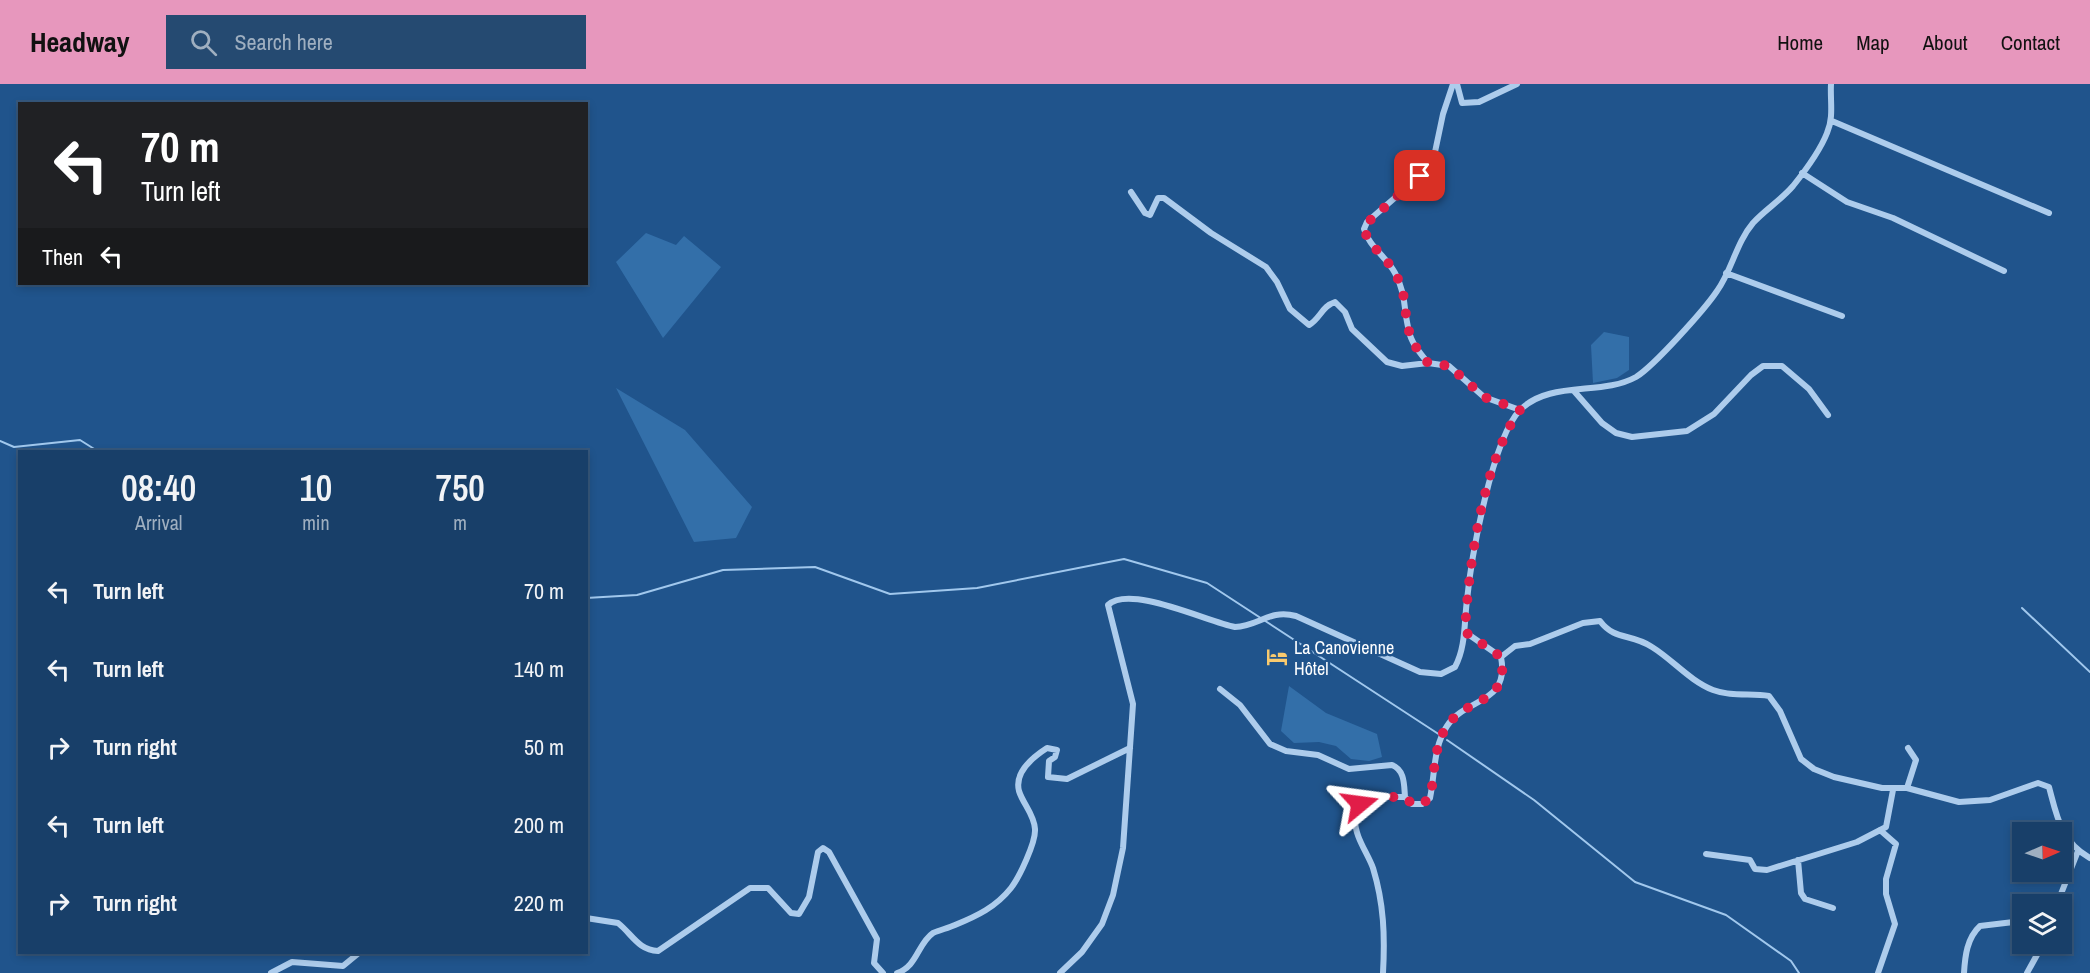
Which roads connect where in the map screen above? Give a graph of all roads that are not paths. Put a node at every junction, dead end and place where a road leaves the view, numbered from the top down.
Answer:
1 (1455, 84) edge
2 (1517, 84) edge
3 (1831, 84) edge
4 (1832, 121) junction
5 (1802, 173) junction
6 (1131, 192) dead end
7 (2049, 213) dead end
8 (2004, 271) dead end
9 (1726, 273) junction
10 (1842, 316) dead end
11 (1428, 363) junction
12 (1574, 391) junction
13 (1520, 410) junction
14 (1828, 415) dead end
15 (1465, 632) junction
16 (1501, 657) junction
17 (1220, 689) dead end
18 (1130, 748) junction
19 (1908, 748) dead end
20 (1907, 788) junction
21 (1893, 790) junction
22 (1405, 797) junction
23 (1880, 830) junction
24 (2078, 851) junction
25 (1706, 855) dead end
26 (2090, 858) edge
27 (1798, 860) junction
28 (2061, 894) edge
29 (1833, 908) dead end
30 (588, 918) edge
31 (2012, 922) edge
32 (358, 954) edge
33 (2037, 954) edge
34 (271, 973) edge
35 (883, 973) edge
36 (897, 973) edge
37 (1060, 973) edge
38 (1383, 973) edge
39 (1878, 973) edge
40 (1964, 973) edge
41 (2027, 973) edge

1 - 2 street
1 - 11 street
3 - 4 street
4 - 5 street
4 - 7 street
5 - 8 street
5 - 9 street
6 - 11 street
9 - 10 street
9 - 12 street
11 - 13 street
12 - 13 street
12 - 14 street
13 - 15 street
15 - 16 street
15 - 18 street
16 - 21 street
16 - 22 street
17 - 22 street
18 - 36 street
18 - 37 street
19 - 20 street
20 - 21 street
20 - 24 street
21 - 23 street
22 - 38 street
23 - 27 street
23 - 39 street
24 - 26 street
24 - 28 street
25 - 27 street
27 - 29 street
30 - 35 street
31 - 40 street
32 - 34 street
33 - 41 street

